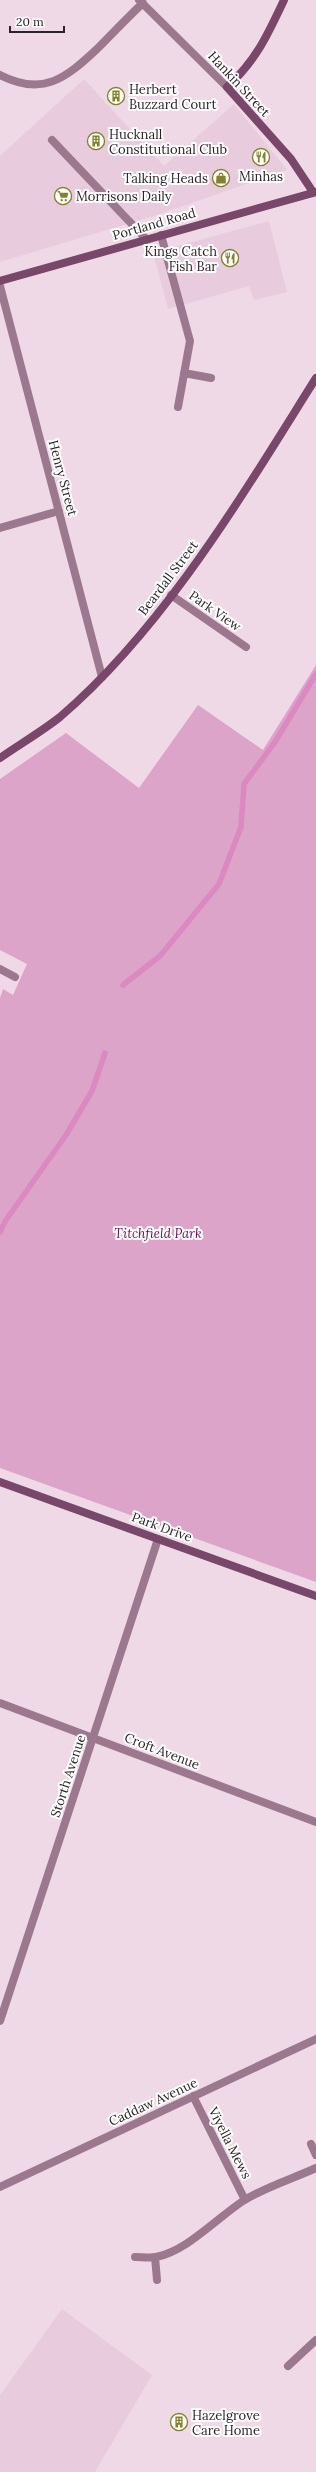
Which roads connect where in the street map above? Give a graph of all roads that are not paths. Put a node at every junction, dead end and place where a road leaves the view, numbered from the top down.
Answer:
1 (284, 0) edge
2 (141, 2) edge
3 (0, 75) edge
4 (227, 86) junction
5 (52, 140) dead end
6 (315, 192) edge
7 (161, 235) junction
8 (146, 239) junction
9 (0, 281) edge
10 (0, 286) edge
11 (184, 374) junction
12 (211, 378) dead end
13 (316, 378) edge
14 (178, 407) dead end
15 (59, 512) junction
16 (0, 528) edge
17 (171, 595) junction
18 (246, 647) dead end
19 (102, 677) junction
20 (0, 758) edge
21 (0, 969) edge
22 (15, 977) dead end
23 (0, 1482) edge
24 (158, 1539) junction
25 (316, 1596) edge
26 (0, 1703) edge
27 (93, 1738) junction
28 (316, 1822) edge
29 (0, 2021) edge
30 (316, 2038) edge
31 (193, 2096) junction
32 (311, 2144) dead end
33 (316, 2155) edge
34 (316, 2168) edge
35 (0, 2187) edge
36 (245, 2200) junction
37 (135, 2256) dead end
38 (156, 2257) junction
39 (157, 2280) dead end
40 (316, 2340) edge
41 (288, 2366) dead end

1 - 4 street
2 - 3 street
2 - 4 street, Hankin Street
4 - 6 street, Hankin Street
5 - 8 street
6 - 7 street, Portland Road
7 - 8 street, Portland Road
7 - 11 street
8 - 9 street, Portland Road
10 - 15 street, Henry Street
11 - 12 street
11 - 14 street
13 - 17 street, Beardall Street
15 - 16 street
15 - 19 street, Henry Street
17 - 18 street, Park View
17 - 19 street, Beardall Street
19 - 20 street, Beardall Street
21 - 22 street
23 - 24 street, Park Drive
24 - 25 street, Park Drive
24 - 27 street, Storth Avenue
26 - 27 street, Croft Avenue
27 - 28 street, Croft Avenue
27 - 29 street, Storth Avenue
30 - 31 street, Caddaw Avenue
31 - 35 street, Caddaw Avenue
31 - 36 street, Viyella Mews
32 - 33 street
34 - 36 street, Viyella Mews
36 - 38 street, Viyella Mews
37 - 38 street, Viyella Mews
38 - 39 street
40 - 41 street

